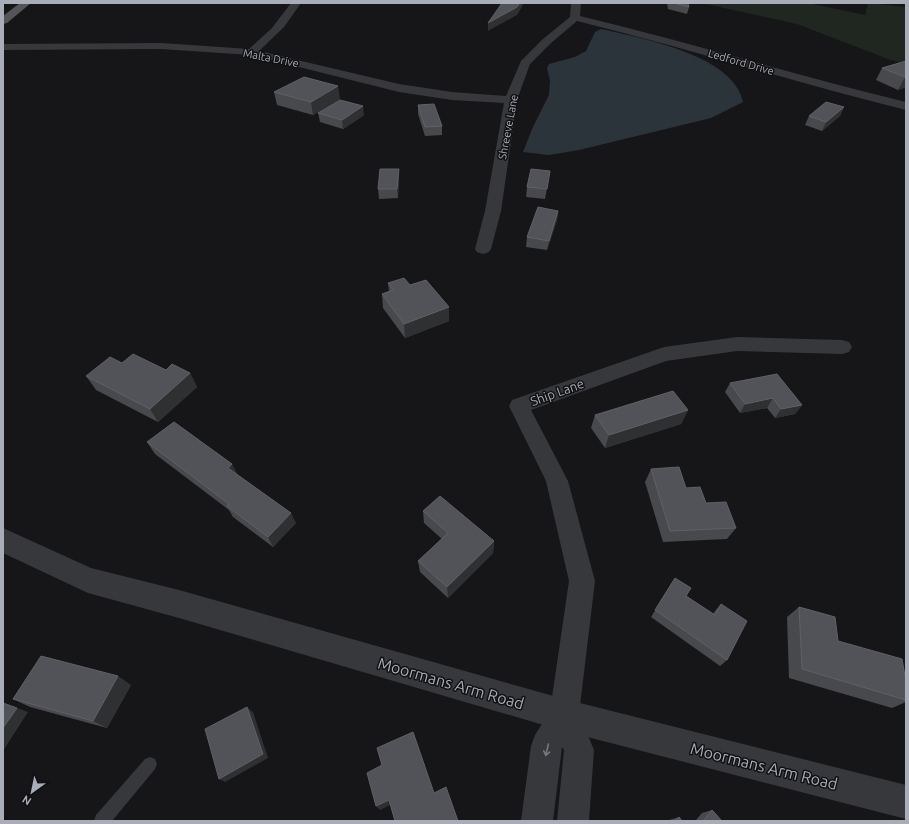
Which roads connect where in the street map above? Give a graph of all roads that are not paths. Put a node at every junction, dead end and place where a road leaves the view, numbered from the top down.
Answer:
1 (26, 3) edge
2 (296, 3) edge
3 (576, 3) edge
4 (575, 18) junction
5 (3, 21) edge
6 (3, 47) edge
7 (250, 52) junction
8 (511, 100) junction
9 (906, 106) edge
10 (483, 249) dead end
11 (842, 347) dead end
12 (3, 540) edge
13 (564, 715) junction
14 (150, 764) dead end
15 (906, 802) edge
16 (102, 821) edge
17 (536, 821) edge
18 (573, 821) edge

1 - 5 main road
2 - 7 street
3 - 4 street
4 - 8 street, Shreeve Lane
4 - 9 street, Ledford Drive
6 - 7 street, Malta Drive
7 - 8 street, Malta Drive
8 - 10 street, Shreeve Lane
11 - 13 street, Ship Lane
12 - 13 street, Moormans Arm Road
13 - 15 street, Moormans Arm Road
13 -> 17 street
13 - 18 street
14 - 16 lane

